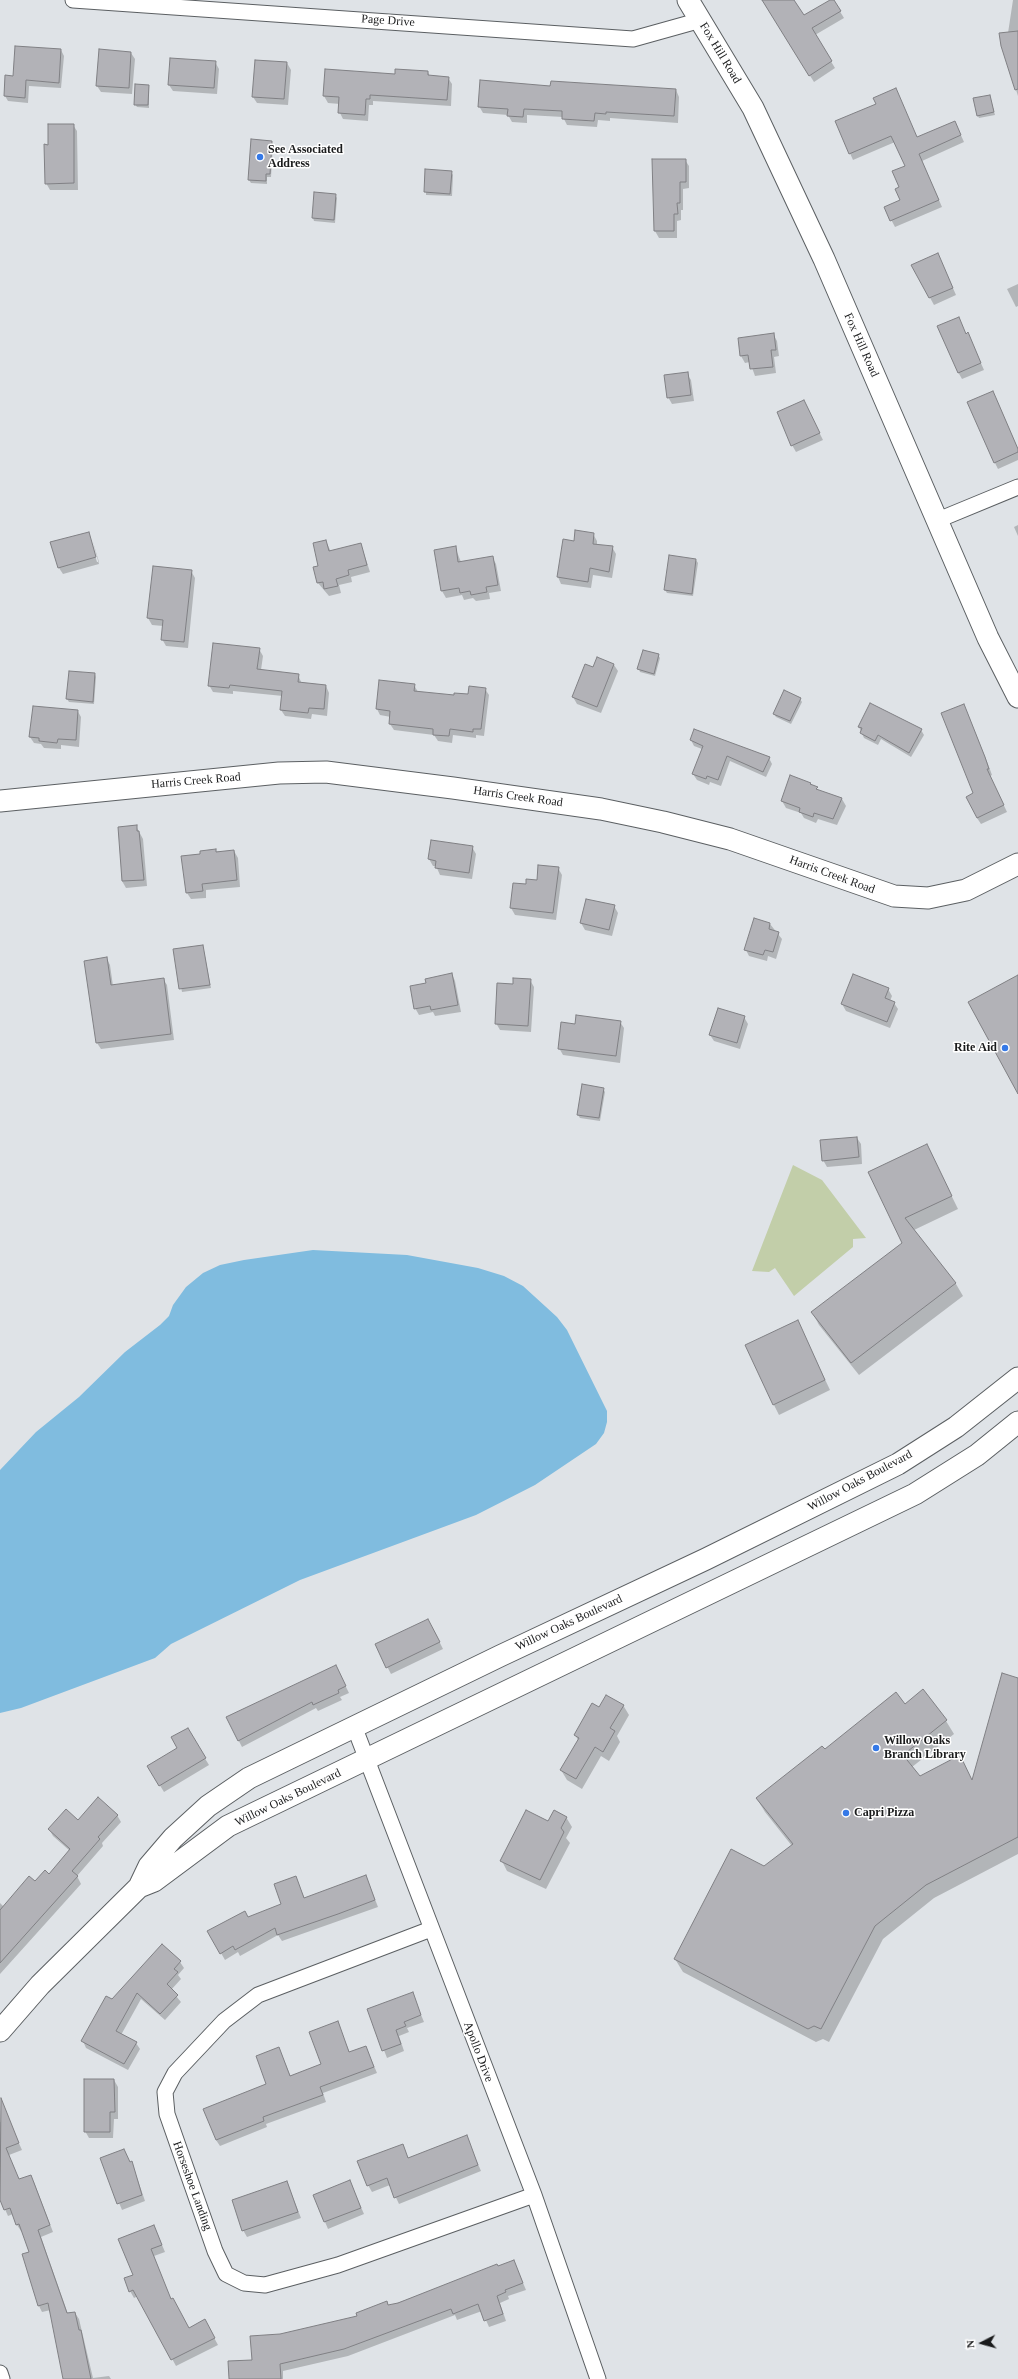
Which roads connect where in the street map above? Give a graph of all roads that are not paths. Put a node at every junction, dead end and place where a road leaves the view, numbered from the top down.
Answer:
1 (73, 0) edge
2 (688, 0) edge
3 (701, 20) junction
4 (1018, 486) edge
5 (938, 520) junction
6 (1018, 697) edge
7 (0, 801) edge
8 (1018, 864) edge
9 (1018, 1378) edge
10 (1018, 1422) edge
11 (354, 1726) junction
12 (367, 1760) junction
13 (139, 1887) junction
14 (431, 1929) junction
15 (0, 2031) edge
16 (534, 2195) junction
17 (0, 2373) edge
18 (2, 2379) edge
19 (598, 2379) edge

1 - 3 street, Page Drive
2 - 3 street, Fox Hill Road
3 - 5 street, Fox Hill Road
4 - 5 street
5 - 6 street, Fox Hill Road
7 - 8 street, Harris Creek Road
9 - 11 street, Willow Oaks Boulevard
10 - 12 street, Willow Oaks Boulevard
11 - 12 street, Apollo Drive
11 - 13 street, Willow Oaks Boulevard
12 - 13 street, Willow Oaks Boulevard
12 - 14 street, Apollo Drive
13 - 15 street, Willow Oaks Boulevard
14 - 16 street, Apollo Drive
14 - 16 street, Horseshoe Landing
16 - 19 street, Apollo Drive
17 - 18 street

